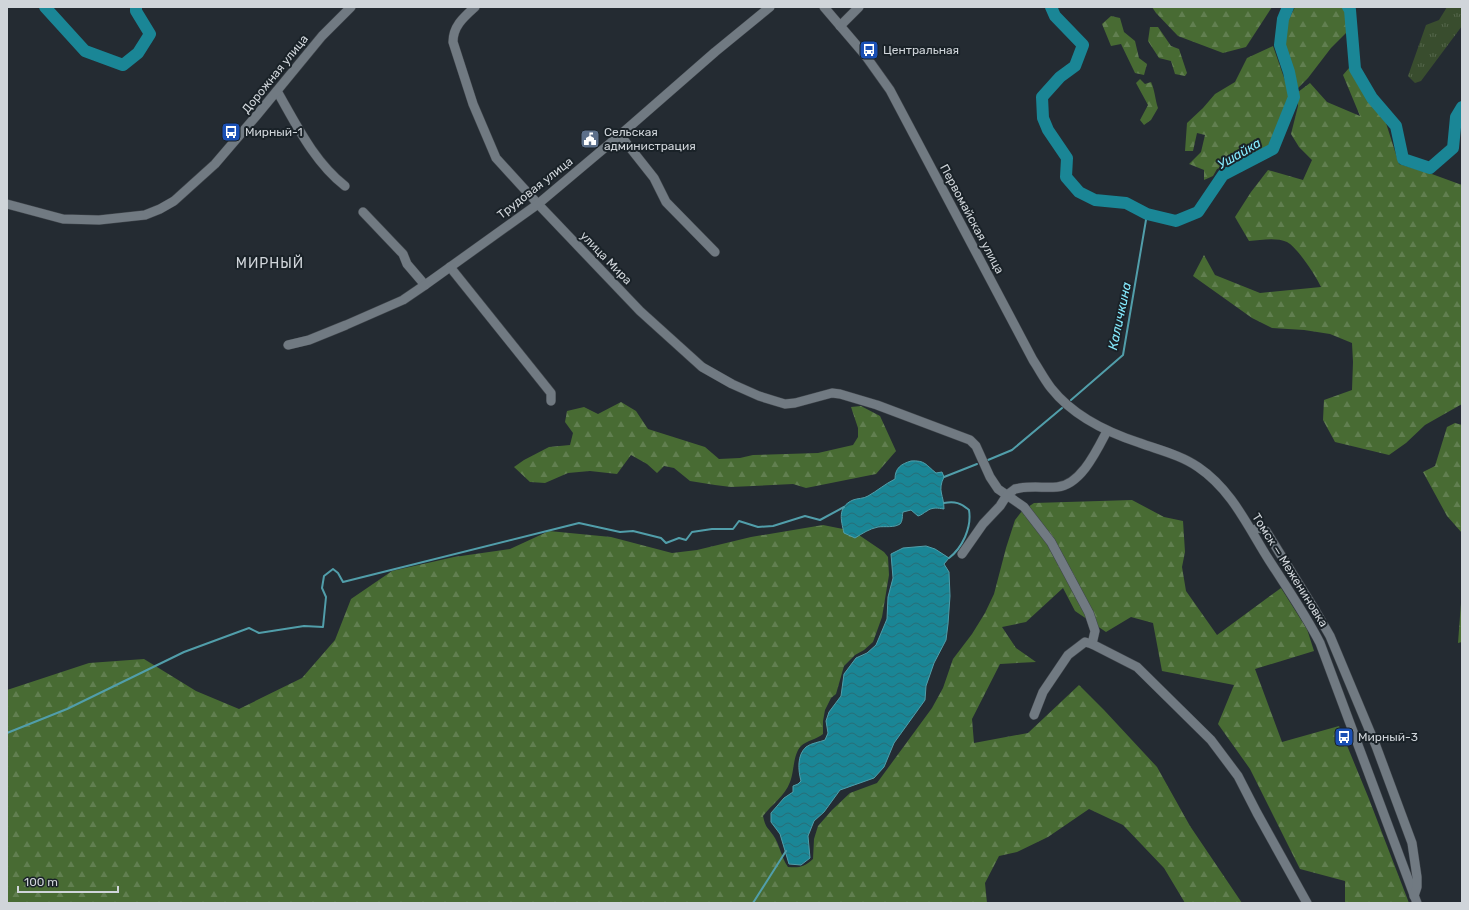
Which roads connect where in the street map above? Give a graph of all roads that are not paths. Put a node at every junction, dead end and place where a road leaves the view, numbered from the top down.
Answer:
1 (351, 7) edge
2 (475, 7) edge
3 (770, 7) edge
4 (824, 7) edge
5 (859, 7) edge
6 (840, 26) junction
7 (277, 91) junction
8 (620, 135) junction
9 (345, 186) dead end
10 (7, 204) edge
11 (538, 204) junction
12 (363, 212) dead end
13 (715, 252) dead end
14 (450, 267) junction
15 (425, 285) junction
16 (288, 345) dead end
17 (551, 401) dead end
18 (1107, 431) junction
19 (1007, 495) junction
20 (1252, 530) junction
21 (962, 554) dead end
22 (1092, 644) junction
23 (1349, 679) junction
24 (1336, 684) junction
25 (1034, 715) dead end
26 (1416, 900) edge
27 (1307, 903) edge

1 - 7 street, Дорожная улица
2 - 11 street, улица Мира
3 - 8 street, Трудовая улица
4 - 6 street, Первомайская улица
5 - 6 street
6 - 18 street, Первомайская улица
7 - 9 street
7 - 10 street, Дорожная улица
8 - 11 street, Трудовая улица
8 - 13 street
11 - 14 street, Трудовая улица
11 - 19 street, улица Мира
12 - 15 street
14 - 15 street, Трудовая улица
14 - 17 street
15 - 16 street, Трудовая улица
18 - 19 street
18 - 20 street, Томск — Межениновка
19 - 21 street
19 - 22 street, улица Мира
20 - 23 street
20 - 24 street, Томск — Межениновка
22 - 25 street
22 - 27 street
23 - 24 street
23 - 26 street
24 - 26 street, Томск — Межениновка

